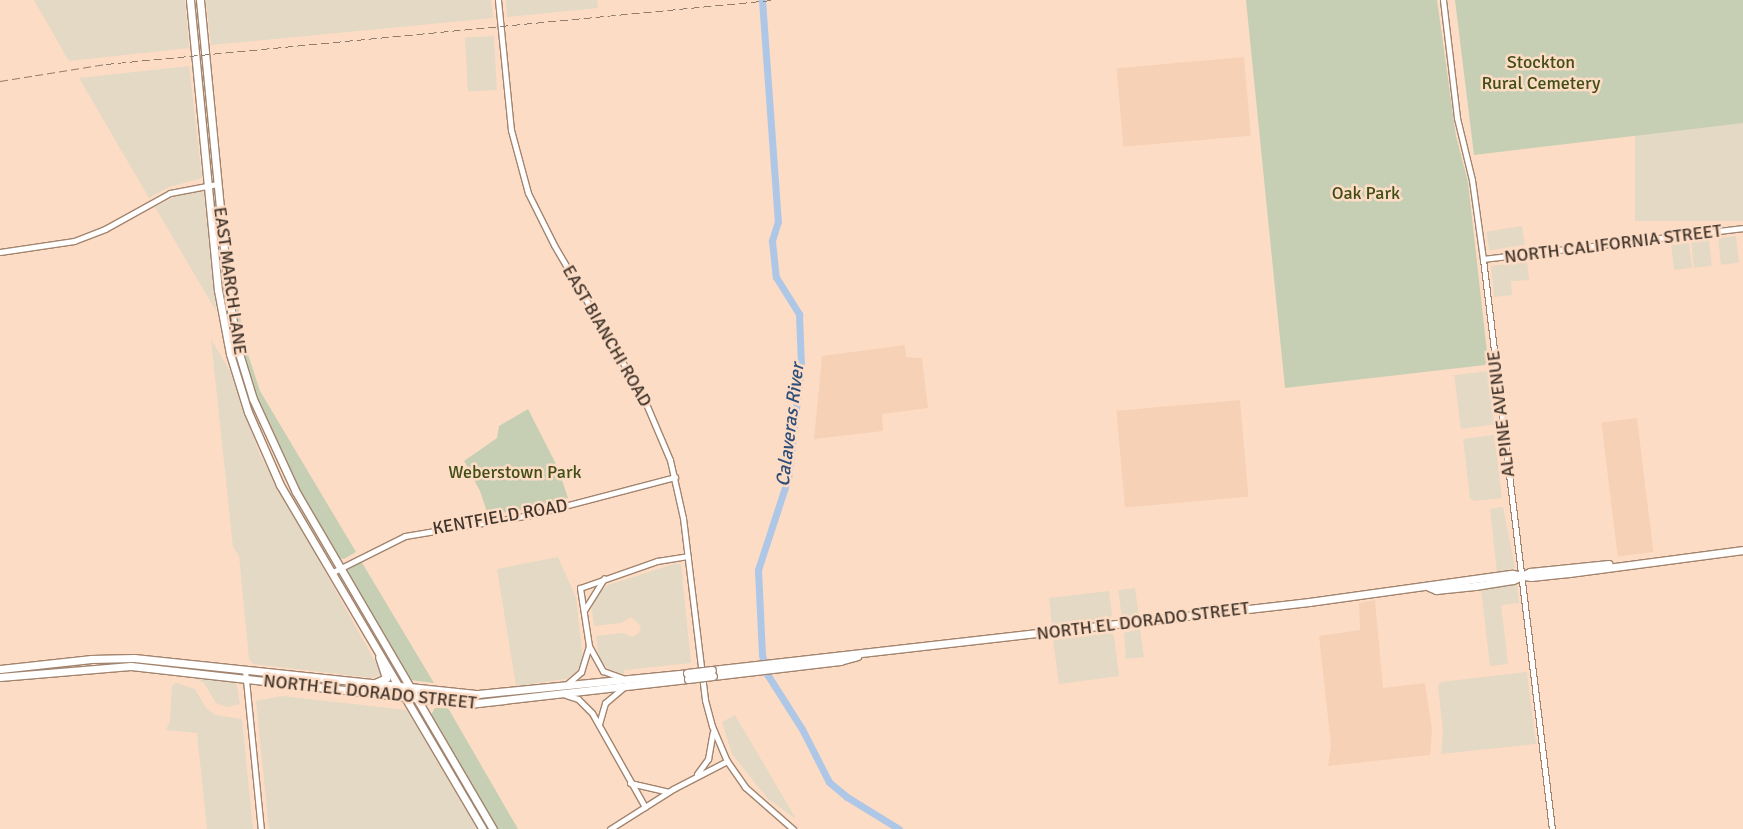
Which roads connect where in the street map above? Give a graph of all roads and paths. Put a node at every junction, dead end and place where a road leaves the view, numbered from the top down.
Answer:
1 (190, 0) edge
2 (200, 0) edge
3 (498, 0) edge
4 (1443, 0) edge
5 (217, 184) junction
6 (208, 185) junction
7 (1743, 228) edge
8 (0, 252) edge
9 (1482, 259) junction
10 (675, 477) junction
11 (1743, 550) edge
12 (688, 556) junction
13 (340, 568) junction
14 (332, 572) junction
15 (1523, 575) junction
16 (604, 578) junction
17 (585, 610) junction
18 (374, 643) junction
19 (589, 646) junction
20 (0, 669) edge
21 (245, 670) junction
22 (688, 676) junction
23 (0, 677) edge
24 (246, 678) junction
25 (624, 679) junction
26 (364, 684) junction
27 (564, 686) junction
28 (402, 687) junction
29 (624, 687) junction
30 (411, 689) junction
31 (566, 695) junction
32 (412, 699) junction
33 (598, 724) junction
34 (713, 729) junction
35 (727, 761) junction
36 (693, 778) junction
37 (630, 783) junction
38 (668, 792) junction
39 (646, 807) junction
40 (261, 829) edge
41 (483, 829) edge
42 (493, 829) edge
43 (610, 829) edge
44 (793, 829) edge
45 (1552, 829) edge

1 - 6 main road, EAST MARCH LANE
2 - 5 main road, EAST MARCH LANE
3 - 10 street, EAST BIANCHI ROAD
4 - 9 street, ALPINE AVENUE
5 - 6 street
5 - 13 main road, EAST MARCH LANE
6 - 8 street
6 - 14 main road, EAST MARCH LANE
7 - 9 street, NORTH CALIFORNIA STREET
9 - 15 street, ALPINE AVENUE
10 - 12 street, EAST BIANCHI ROAD
10 - 13 street, KENTFIELD ROAD
11 - 15 main road, NORTH EL DORADO STREET
12 - 16 street
12 - 34 street, EAST BIANCHI ROAD
13 - 14 street, KENTFIELD ROAD
13 - 30 main road, EAST MARCH LANE
14 - 18 main road, EAST MARCH LANE
15 - 22 main road, NORTH EL DORADO STREET, bridge
15 - 45 street, ALPINE AVENUE
16 - 17 street
16 - 17 street
17 - 19 street
18 - 26 main road
18 - 28 main road, EAST MARCH LANE
19 - 25 street
19 - 27 street
20 - 21 main road, NORTH EL DORADO STREET
21 - 24 street
21 - 26 main road, NORTH EL DORADO STREET
22 - 25 main road, NORTH EL DORADO STREET
22 - 29 main road, NORTH EL DORADO STREET
23 - 24 main road, NORTH EL DORADO STREET
24 - 32 main road, NORTH EL DORADO STREET
24 - 40 street
25 - 27 main road, NORTH EL DORADO STREET
26 - 28 main road, NORTH EL DORADO STREET
27 - 30 main road, NORTH EL DORADO STREET
28 - 30 main road, NORTH EL DORADO STREET
28 - 32 main road, EAST MARCH LANE
29 - 31 main road, NORTH EL DORADO STREET
29 - 33 street
30 - 32 main road, EAST MARCH LANE
31 - 32 main road, NORTH EL DORADO STREET
31 - 33 street
32 - 41 main road
32 - 42 main road
33 - 37 street
34 - 35 street
34 - 36 street
35 - 36 street
35 - 44 street
36 - 38 street
37 - 38 street
37 - 39 street
38 - 39 street
39 - 43 street

